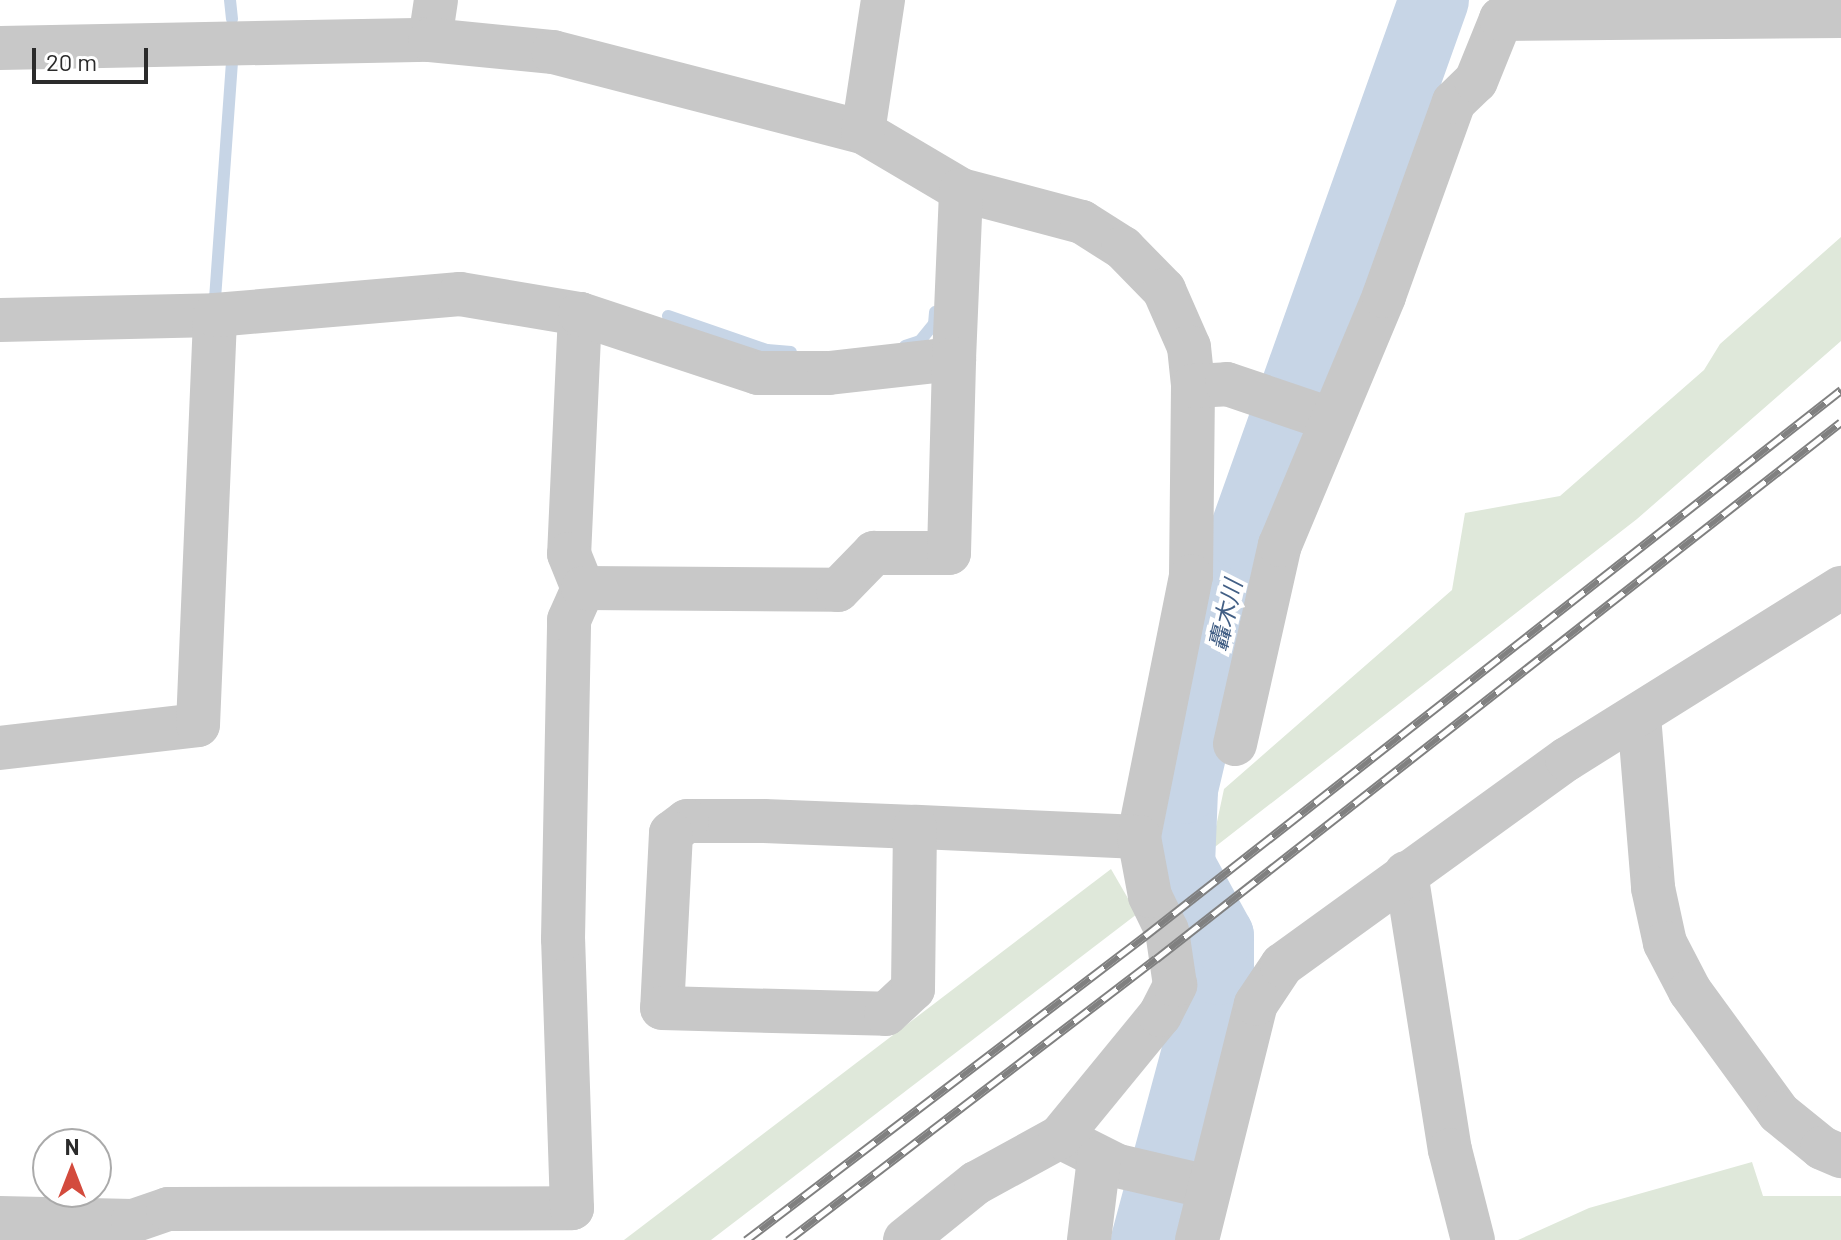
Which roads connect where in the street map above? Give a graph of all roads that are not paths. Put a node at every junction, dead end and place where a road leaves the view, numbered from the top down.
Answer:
1 (883, 0) edge
2 (1841, 16) edge
3 (433, 20) edge
4 (0, 48) edge
5 (863, 132) junction
6 (961, 190) junction
7 (580, 314) junction
8 (215, 315) junction
9 (0, 320) edge
10 (954, 359) junction
11 (1193, 386) junction
12 (1330, 419) junction
13 (583, 588) junction
14 (1841, 588) edge
15 (1639, 716) junction
16 (1235, 744) dead end
17 (0, 748) edge
18 (915, 827) junction
19 (1139, 837) junction
20 (1406, 873) junction
21 (1060, 1137) junction
22 (1841, 1156) edge
23 (1109, 1163) junction
24 (1208, 1187) junction
25 (0, 1218) edge
26 (352, 1225) edge
27 (905, 1240) edge
28 (1089, 1240) edge
29 (1197, 1240) edge
30 (1473, 1240) edge

1 - 5 street
2 - 12 street
3 - 4 street
3 - 5 street
5 - 6 street
6 - 10 street
6 - 11 street
7 - 8 street
7 - 10 street
7 - 13 street
8 - 9 street
8 - 17 street
10 - 13 street
11 - 12 street
11 - 19 street
12 - 16 street
13 - 26 street
14 - 15 street
15 - 20 street
15 - 22 street
18 - 18 street
18 - 19 street
19 - 21 street
20 - 24 street
20 - 30 street
21 - 23 street
21 - 27 street
23 - 24 street
23 - 28 street
24 - 29 street
25 - 26 street

